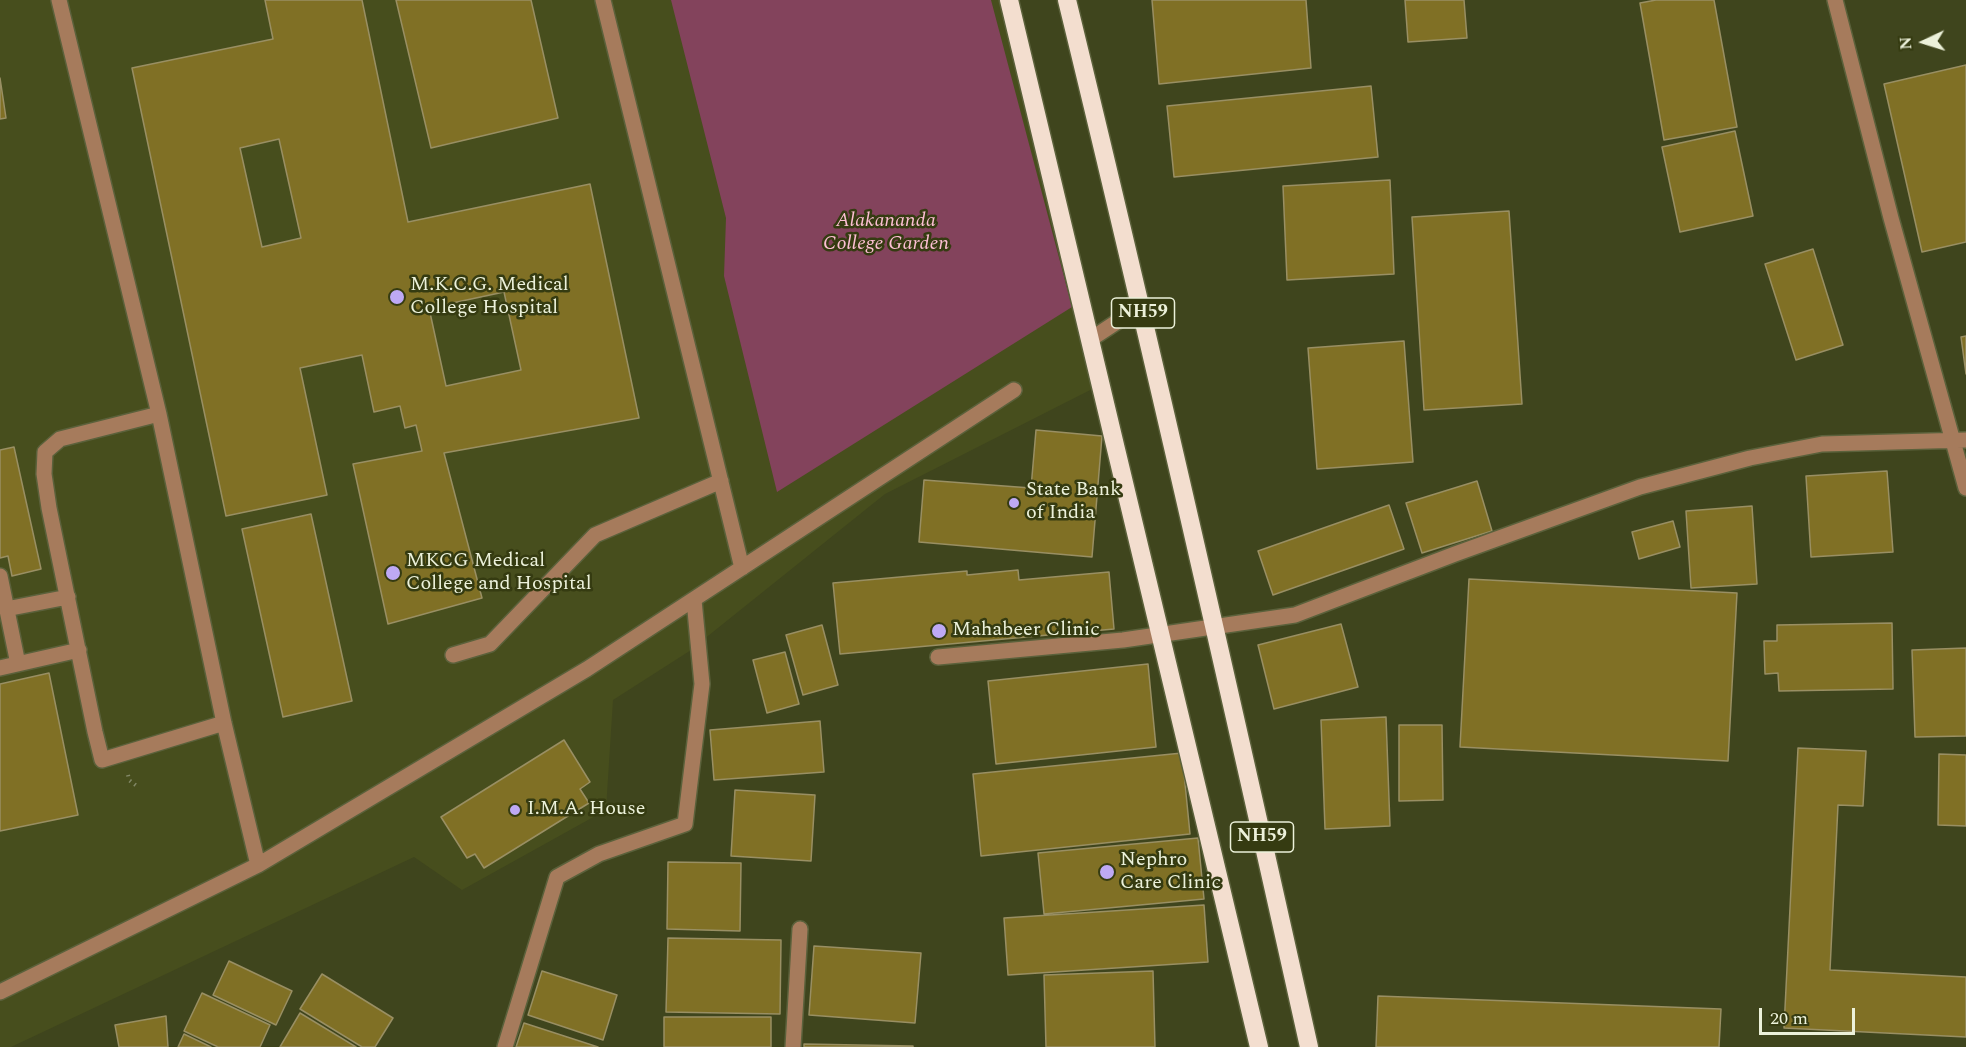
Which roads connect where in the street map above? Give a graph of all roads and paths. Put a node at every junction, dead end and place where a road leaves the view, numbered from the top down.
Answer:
1 (59, 0) edge
2 (603, 0) edge
3 (1009, 0) edge
4 (1067, 0) edge
5 (1835, 0) edge
6 (1141, 306) junction
7 (1091, 339) junction
8 (1014, 390) dead end
9 (159, 414) junction
10 (1959, 441) edge
11 (721, 481) junction
12 (1966, 488) edge
13 (742, 568) junction
14 (0, 576) edge
15 (68, 597) junction
16 (694, 600) junction
17 (6, 609) junction
18 (1216, 627) junction
19 (1159, 635) junction
20 (79, 650) junction
21 (453, 655) dead end
22 (938, 657) dead end
23 (18, 664) junction
24 (0, 668) edge
25 (224, 723) junction
26 (258, 866) junction
27 (800, 929) dead end
28 (0, 992) edge
29 (505, 1047) edge
30 (793, 1047) edge
31 (1259, 1047) edge
32 (1309, 1047) edge

1 - 9 street
2 - 11 street
3 - 7 highway
4 - 6 highway, NH59
5 - 10 street
6 - 7 street
6 - 18 highway, NH59
7 - 19 highway
8 - 13 street
9 - 15 street
9 - 25 street
10 - 12 street
10 - 18 street
11 - 13 street
11 - 21 street
13 - 16 street
14 - 17 street
15 - 17 street
15 - 20 street
16 - 26 street
16 - 29 street
17 - 23 street
18 - 19 street
18 - 32 highway, NH59
19 - 22 street
19 - 31 highway, NH59
20 - 23 street
20 - 25 street
23 - 24 street
25 - 26 street
26 - 28 street
27 - 30 street

